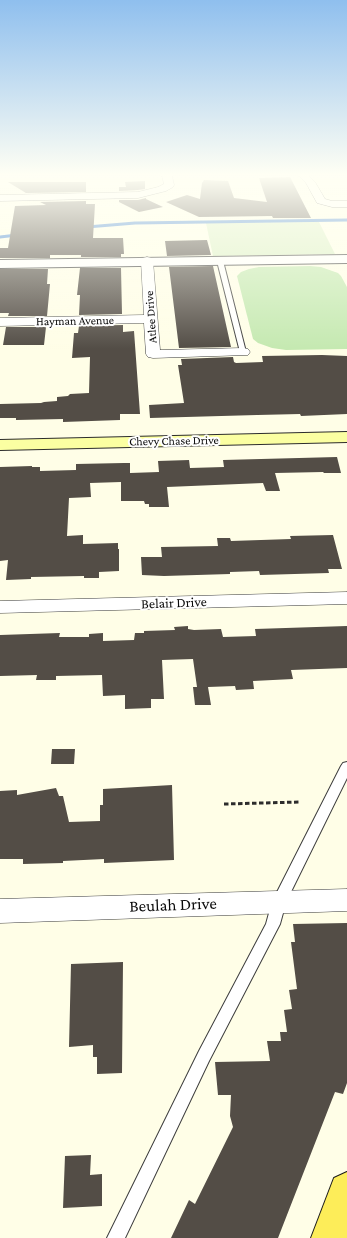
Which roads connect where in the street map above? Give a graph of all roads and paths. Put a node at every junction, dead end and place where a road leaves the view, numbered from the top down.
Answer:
1 (347, 259) edge
2 (220, 261) junction
3 (147, 262) junction
4 (0, 264) edge
5 (150, 319) junction
6 (0, 322) edge
7 (243, 352) joint
8 (347, 437) edge
9 (0, 444) edge
10 (347, 598) edge
11 (0, 607) edge
12 (347, 766) edge
13 (301, 802) dead end
14 (224, 804) dead end
15 (347, 900) edge
16 (279, 902) junction
17 (0, 911) edge
18 (347, 1190) edge
19 (116, 1238) edge
20 (330, 1238) edge

1 - 2 street
2 - 3 street
2 - 7 lane
3 - 4 street
3 - 5 street, Atlee Drive
5 - 6 street, Hayman Avenue
5 - 7 street, Atlee Drive
8 - 9 main road, Chevy Chase Drive
10 - 11 street, Belair Drive
12 - 16 lane
13 - 14 path
15 - 16 street, Beulah Drive
16 - 17 street, Beulah Drive
16 - 19 lane
18 - 20 main road

